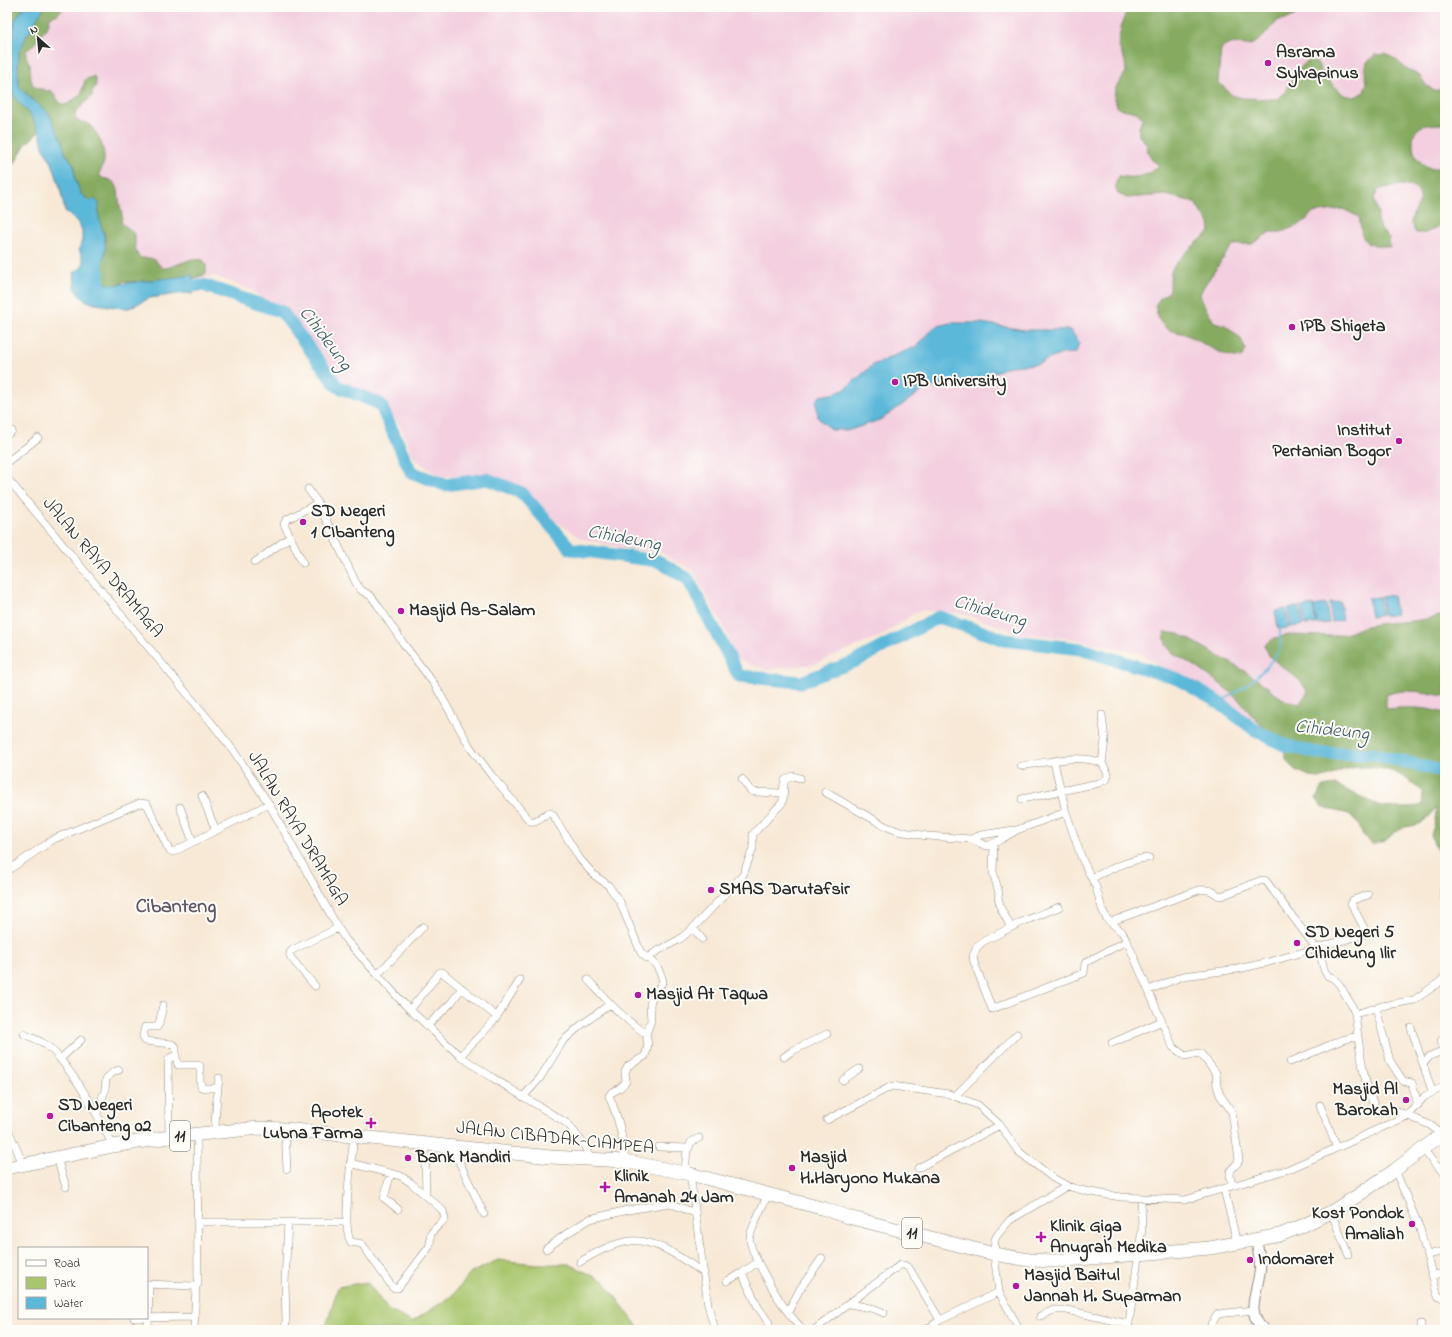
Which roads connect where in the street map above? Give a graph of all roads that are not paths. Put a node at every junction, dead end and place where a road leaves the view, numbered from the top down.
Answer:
1 (38, 438) dead end
2 (7, 462) edge
3 (7, 478) edge
4 (308, 489) dead end
5 (318, 503) junction
6 (290, 537) junction
7 (255, 562) dead end
8 (303, 563) dead end
9 (1102, 715) dead end
10 (1054, 762) junction
11 (1102, 763) junction
12 (1021, 766) dead end
13 (800, 778) dead end
14 (742, 779) dead end
15 (1061, 791) junction
16 (825, 792) dead end
17 (784, 793) junction
18 (202, 796) dead end
19 (1022, 799) dead end
20 (269, 804) junction
21 (180, 807) dead end
22 (1066, 812) junction
23 (1017, 830) junction
24 (216, 831) junction
25 (971, 839) junction
26 (193, 842) junction
27 (994, 844) junction
28 (1150, 858) dead end
29 (7, 870) edge
30 (1092, 878) junction
31 (1443, 892) dead end
32 (1368, 895) dead end
33 (1445, 900) edge
34 (1059, 907) dead end
35 (1110, 922) junction
36 (423, 927) dead end
37 (1011, 927) junction
38 (338, 928) junction
39 (693, 928) junction
40 (702, 940) dead end
41 (1127, 941) junction
42 (1316, 948) junction
43 (646, 958) junction
44 (378, 974) junction
45 (1445, 976) edge
46 (520, 980) dead end
47 (588, 980) dead end
48 (315, 986) dead end
49 (462, 988) junction
50 (1149, 990) junction
51 (610, 1004) junction
52 (163, 1006) dead end
53 (1376, 1008) junction
54 (410, 1010) junction
55 (1355, 1014) junction
56 (497, 1017) junction
57 (1162, 1020) junction
58 (427, 1026) junction
59 (1411, 1028) dead end
60 (24, 1034) dead end
61 (646, 1034) junction
62 (827, 1034) dead end
63 (1017, 1034) dead end
64 (1358, 1036) junction
65 (1445, 1036) edge
66 (81, 1040) dead end
67 (1112, 1043) dead end
68 (460, 1056) junction
69 (176, 1057) junction
70 (784, 1057) dead end
71 (60, 1059) junction
72 (1290, 1062) dead end
73 (1423, 1064) junction
74 (859, 1069) dead end
75 (119, 1070) dead end
76 (219, 1078) dead end
77 (843, 1080) dead end
78 (1445, 1086) edge
79 (218, 1088) junction
80 (1432, 1091) junction
81 (954, 1096) junction
82 (523, 1097) junction
83 (1320, 1105) dead end
84 (1418, 1105) junction
85 (97, 1113) junction
86 (1408, 1116) junction
87 (828, 1120) dead end
88 (1000, 1125) junction
89 (7, 1127) edge
90 (285, 1129) junction
91 (215, 1132) junction
92 (197, 1135) junction
93 (1444, 1135) edge
94 (354, 1136) junction
95 (169, 1138) junction
96 (699, 1138) dead end
97 (425, 1144) junction
98 (113, 1146) junction
99 (452, 1146) junction
100 (659, 1147) dead end
101 (687, 1148) junction
102 (1337, 1148) junction
103 (1423, 1149) junction
104 (57, 1158) junction
105 (591, 1160) junction
106 (624, 1161) junction
107 (350, 1163) junction
108 (23, 1164) junction
109 (7, 1168) edge
110 (918, 1168) dead end
111 (287, 1169) dead end
112 (1395, 1170) junction
113 (391, 1173) junction
114 (688, 1174) junction
115 (1445, 1174) edge
116 (1067, 1186) junction
117 (1232, 1186) junction
118 (66, 1187) dead end
119 (1224, 1189) junction
120 (768, 1194) junction
121 (426, 1196) junction
122 (1141, 1199) junction
123 (398, 1209) dead end
124 (1331, 1212) junction
125 (695, 1213) junction
126 (484, 1214) dead end
127 (198, 1222) junction
128 (288, 1222) junction
129 (347, 1222) junction
130 (1256, 1240) junction
131 (1237, 1243) junction
132 (546, 1249) dead end
133 (1445, 1251) edge
134 (1138, 1253) junction
135 (994, 1254) junction
136 (1348, 1254) dead end
137 (1428, 1255) junction
138 (822, 1258) dead end
139 (580, 1262) dead end
140 (758, 1262) junction
141 (704, 1273) junction
142 (742, 1273) junction
143 (1445, 1273) edge
144 (1432, 1275) junction
145 (727, 1281) dead end
146 (148, 1284) edge
147 (196, 1286) junction
148 (1000, 1292) junction
149 (1445, 1298) edge
150 (850, 1304) junction
151 (1253, 1310) junction
152 (788, 1312) junction
153 (884, 1313) dead end
154 (194, 1316) junction
155 (1040, 1316) dead end
156 (148, 1319) junction
157 (940, 1320) junction
158 (769, 1323) dead end
159 (1128, 1327) edge
160 (1259, 1328) edge
161 (148, 1330) edge
162 (194, 1330) edge
163 (285, 1330) edge
164 (715, 1330) edge
165 (803, 1330) edge
166 (814, 1330) edge
167 (926, 1330) edge
168 (1020, 1330) edge
169 (1212, 1330) edge

1 - 2 street
3 - 20 street, JALAN RAYA DRAMAGA
4 - 5 street
5 - 6 street
5 - 43 street
6 - 7 street
6 - 8 street
9 - 11 street
10 - 11 street
10 - 12 street
10 - 15 street
11 - 15 street
13 - 17 street
14 - 17 street
15 - 19 street
15 - 22 street
16 - 25 street
17 - 39 street
18 - 24 street
20 - 24 street
20 - 38 street, JALAN RAYA DRAMAGA
21 - 26 street
22 - 23 street
22 - 30 street
23 - 25 street
23 - 27 street
24 - 26 street
25 - 27 street
26 - 29 street
27 - 37 street
28 - 30 street
30 - 35 street
31 - 33 street
32 - 42 street
34 - 37 street
35 - 41 street
35 - 42 street
36 - 44 street
37 - 41 street
38 - 44 street, JALAN RAYA DRAMAGA
38 - 48 street
39 - 40 street
39 - 43 street
41 - 50 street
42 - 50 street
42 - 55 street
43 - 61 street
44 - 54 street, JALAN RAYA DRAMAGA
45 - 53 street
46 - 56 street
47 - 51 street
49 - 54 street
49 - 56 street
49 - 58 street
50 - 57 street
51 - 61 street
51 - 82 street
52 - 69 street
53 - 55 street
53 - 84 street
54 - 58 street, JALAN RAYA DRAMAGA
55 - 64 street
56 - 68 street
57 - 67 street
57 - 117 street
58 - 68 street, JALAN RAYA DRAMAGA
59 - 73 street
60 - 71 street
61 - 106 street
62 - 70 street
63 - 81 street
64 - 72 street
64 - 86 street
65 - 73 street
66 - 71 street
68 - 82 street, JALAN RAYA DRAMAGA
69 - 79 street
69 - 95 street
71 - 85 street
73 - 80 street
74 - 77 street
75 - 85 street
76 - 79 street
78 - 80 street
79 - 91 street
80 - 84 street
81 - 87 street
81 - 88 street
82 - 105 street, JALAN RAYA DRAMAGA
83 - 102 street
84 - 86 street
85 - 98 street
86 - 93 street
86 - 102 street
88 - 110 street
88 - 116 street
89 - 108 street
90 - 91 highway, JALAN CIBADAK-CIAMPEA / 11
90 - 94 highway, JALAN CIBADAK-CIAMPEA / 11
90 - 111 street
91 - 92 highway, JALAN CIBADAK-CIAMPEA / 11
92 - 95 highway, JALAN CIBADAK-CIAMPEA / 11
92 - 127 street
93 - 103 highway, JALAN CIBADAK-CIAMPEA / 11
94 - 97 highway, JALAN CIBADAK-CIAMPEA / 11
94 - 107 street
95 - 98 highway, JALAN CIBADAK-CIAMPEA / 11
96 - 101 street
97 - 99 highway, JALAN CIBADAK-CIAMPEA / 11
97 - 121 street
98 - 104 highway, JALAN CIBADAK-CIAMPEA / 11
99 - 105 highway, JALAN CIBADAK-CIAMPEA / 11
99 - 126 street
100 - 101 street
101 - 114 street
102 - 117 street
103 - 112 highway, JALAN CIBADAK-CIAMPEA / 11
103 - 115 street
104 - 108 highway, JALAN CIBADAK-CIAMPEA / 11
104 - 118 street
105 - 106 highway, JALAN CIBADAK-CIAMPEA / 11
106 - 114 highway, JALAN CIBADAK-CIAMPEA / 11
107 - 113 street
107 - 129 street
108 - 109 highway, JALAN CIBADAK-CIAMPEA / 11
112 - 124 highway, JALAN CIBADAK-CIAMPEA / 11
112 - 137 street
113 - 121 street
113 - 123 street
114 - 120 highway, JALAN CIBADAK-CIAMPEA / 11
114 - 125 street
116 - 122 street
116 - 135 street
117 - 119 street
119 - 122 street
119 - 131 street
120 - 135 highway, JALAN CIBADAK-CIAMPEA / 11
120 - 140 street
121 - 129 street
122 - 134 street
124 - 130 highway, JALAN CIBADAK-CIAMPEA / 11
124 - 136 street
125 - 132 street
125 - 141 street
127 - 128 street
127 - 147 street
128 - 129 street
128 - 163 street
130 - 131 highway, JALAN CIBADAK-CIAMPEA / 11
130 - 151 main road
131 - 134 highway, JALAN CIBADAK-CIAMPEA / 11
133 - 137 street
134 - 135 highway, JALAN CIBADAK-CIAMPEA / 11
134 - 159 street
135 - 148 street
137 - 144 street
138 - 152 street
139 - 141 street
140 - 142 street
140 - 152 street
141 - 164 street
142 - 145 street
142 - 158 street
143 - 144 street
144 - 149 street
146 - 147 street
146 - 156 street
147 - 154 street
148 - 157 street
148 - 168 street
150 - 153 street
150 - 157 street
150 - 166 street
151 - 160 main road
151 - 169 street
152 - 165 street
154 - 156 street
154 - 162 street
155 - 159 street
156 - 161 street
157 - 167 street

